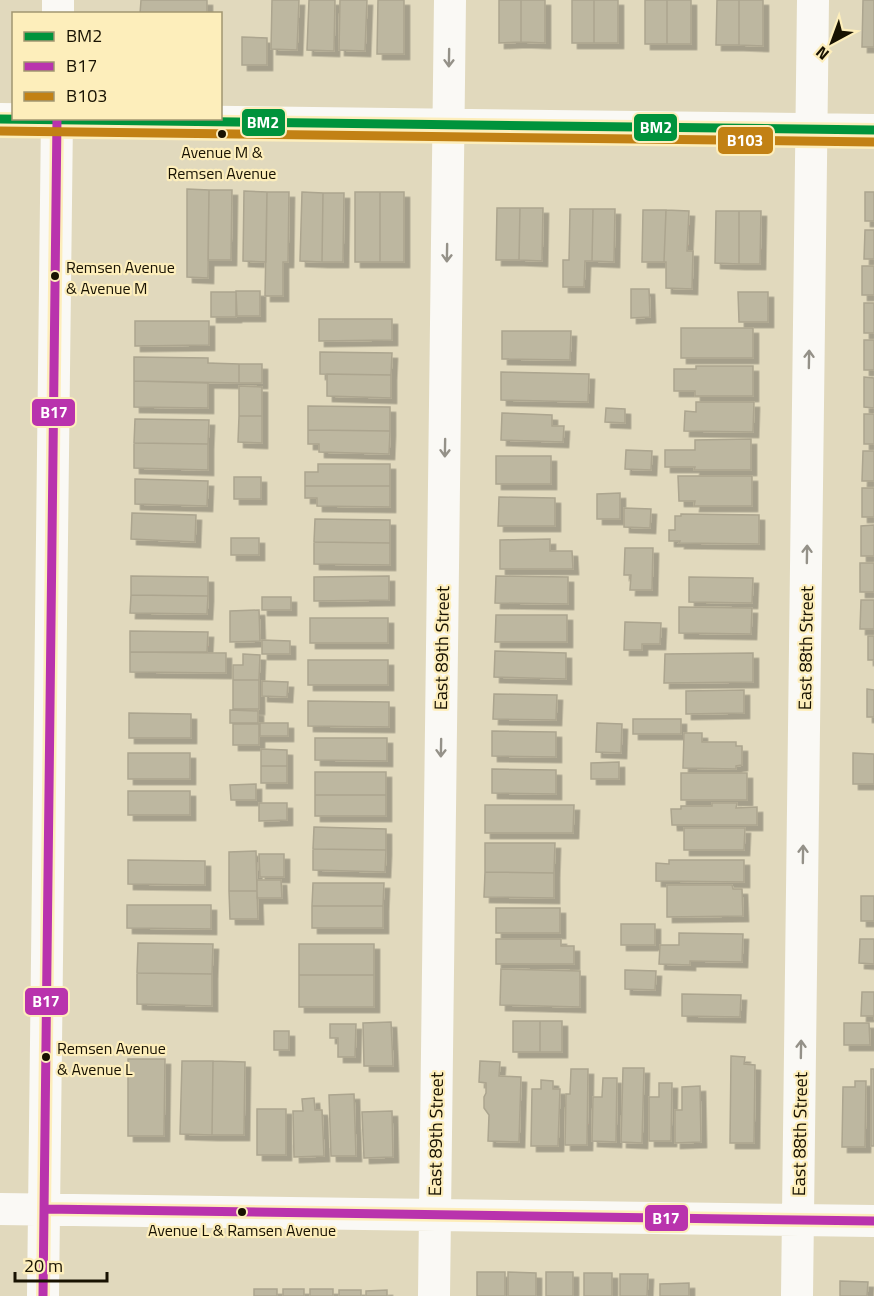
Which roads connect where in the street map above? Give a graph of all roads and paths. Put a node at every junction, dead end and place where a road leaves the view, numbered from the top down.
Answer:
1 (450, 0) edge
2 (813, 0) edge
3 (57, 120) edge
4 (135, 120) edge
5 (448, 124) junction
6 (812, 129) junction
7 (874, 130) edge
8 (0, 1209) edge
9 (44, 1209) junction
10 (435, 1215) junction
11 (799, 1219) junction
12 (874, 1221) edge
13 (43, 1296) edge
14 (434, 1296) edge
15 (798, 1296) edge

1 -> 5 street, East 89th Street
2 - 6 street, East 88th Street
3 - 9 street
4 - 5 street
5 - 6 street
5 -> 10 street, East 89th Street
6 - 7 street
11 -> 6 street, East 88th Street
8 - 9 street
9 - 10 street
9 - 13 street
10 - 11 street
10 - 14 street, East 89th Street
11 - 12 street
11 - 15 street, East 88th Street

